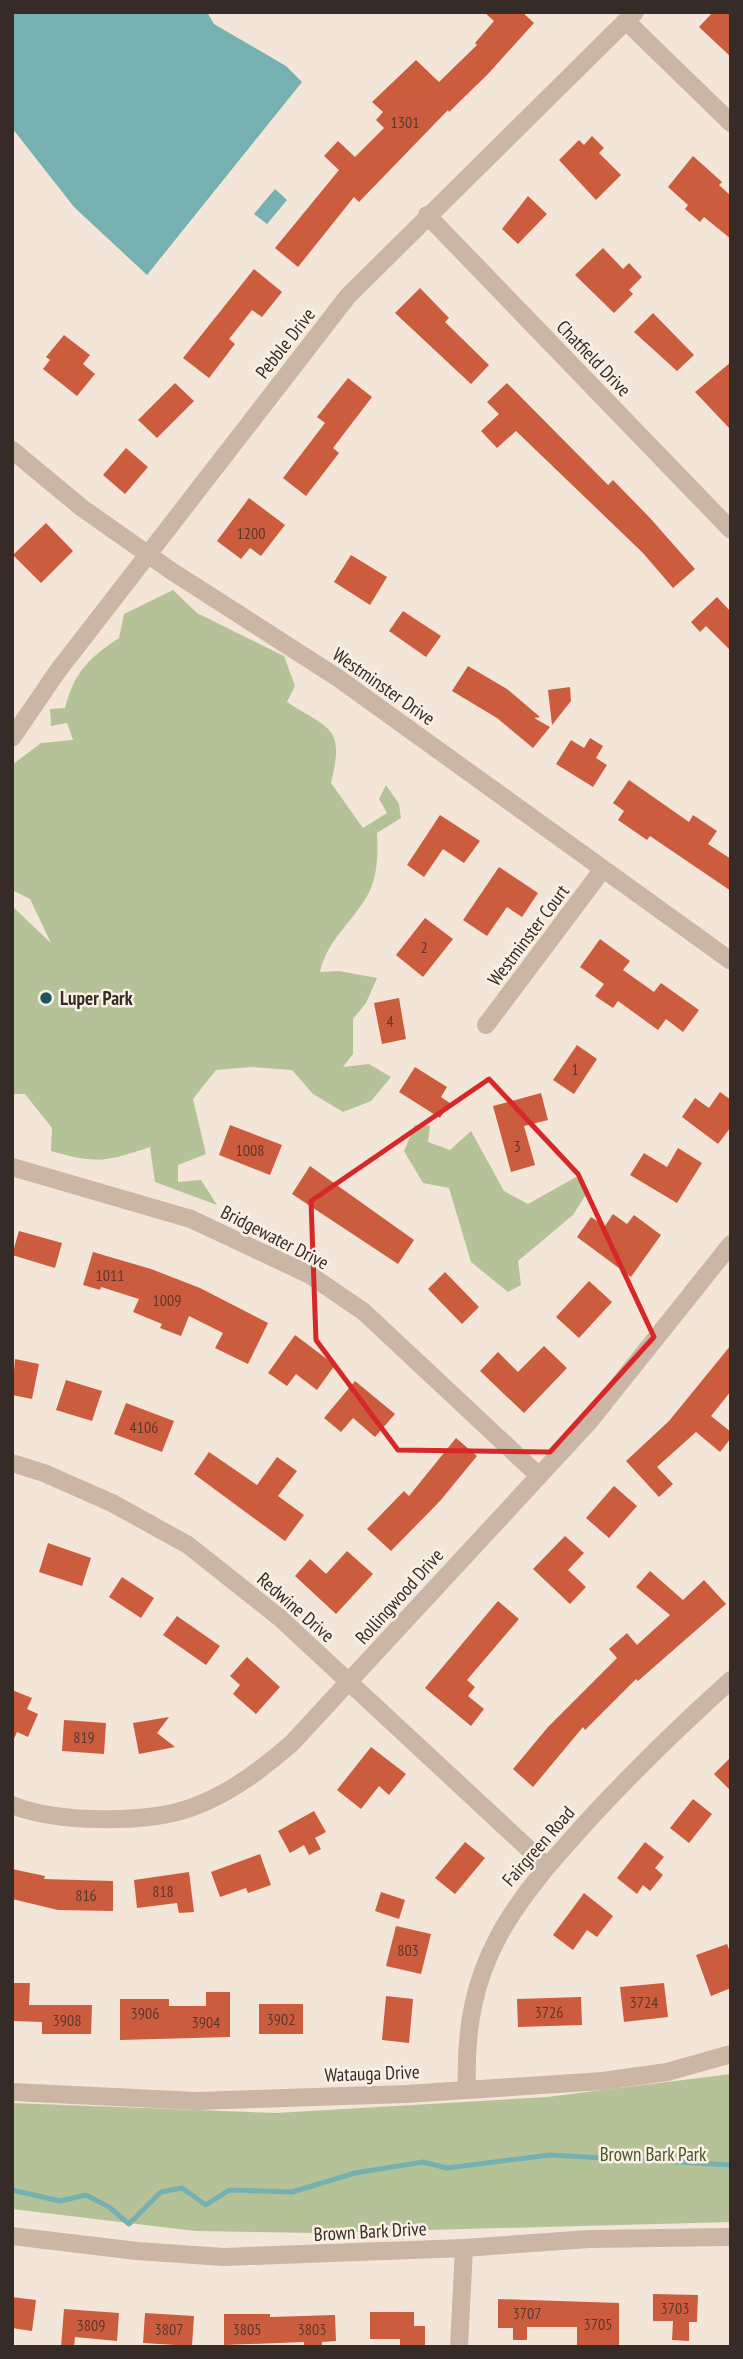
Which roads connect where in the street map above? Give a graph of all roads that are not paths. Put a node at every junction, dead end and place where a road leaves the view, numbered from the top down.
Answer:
1 (631, 17) edge
2 (731, 123) edge
3 (427, 215) junction
4 (12, 450) edge
5 (731, 530) edge
6 (149, 555) junction
7 (12, 738) edge
8 (603, 869) junction
9 (731, 961) edge
10 (486, 1025) dead end
11 (12, 1167) edge
12 (731, 1244) edge
13 (12, 1463) edge
14 (538, 1475) junction
15 (731, 1680) edge
16 (348, 1683) junction
17 (12, 1805) edge
18 (547, 1866) junction
19 (731, 2054) edge
20 (467, 2089) junction
21 (12, 2092) edge
22 (12, 2236) edge
23 (731, 2237) edge
24 (464, 2248) junction
25 (459, 2347) edge

1 - 2 street
1 - 3 street, Pebble Drive
3 - 5 street, Chatfield Drive
3 - 6 street, Pebble Drive
4 - 6 street, Westminster Drive
6 - 7 street, Pebble Drive
6 - 8 street, Westminster Drive
8 - 9 street, Westminster Drive
8 - 10 street, Westminster Court
11 - 14 street, Bridgewater Drive
12 - 14 street, Rollingwood Drive
13 - 16 street, Redwine Drive
14 - 16 street, Rollingwood Drive
15 - 18 street, Fairgreen Road
16 - 17 street, Rollingwood Drive
16 - 18 street, Redwine Drive
18 - 20 street, Fairgreen Road
19 - 20 street, Watauga Drive
20 - 21 street, Watauga Drive
22 - 24 street, Brown Bark Drive
23 - 24 street, Brown Bark Drive
24 - 25 street

